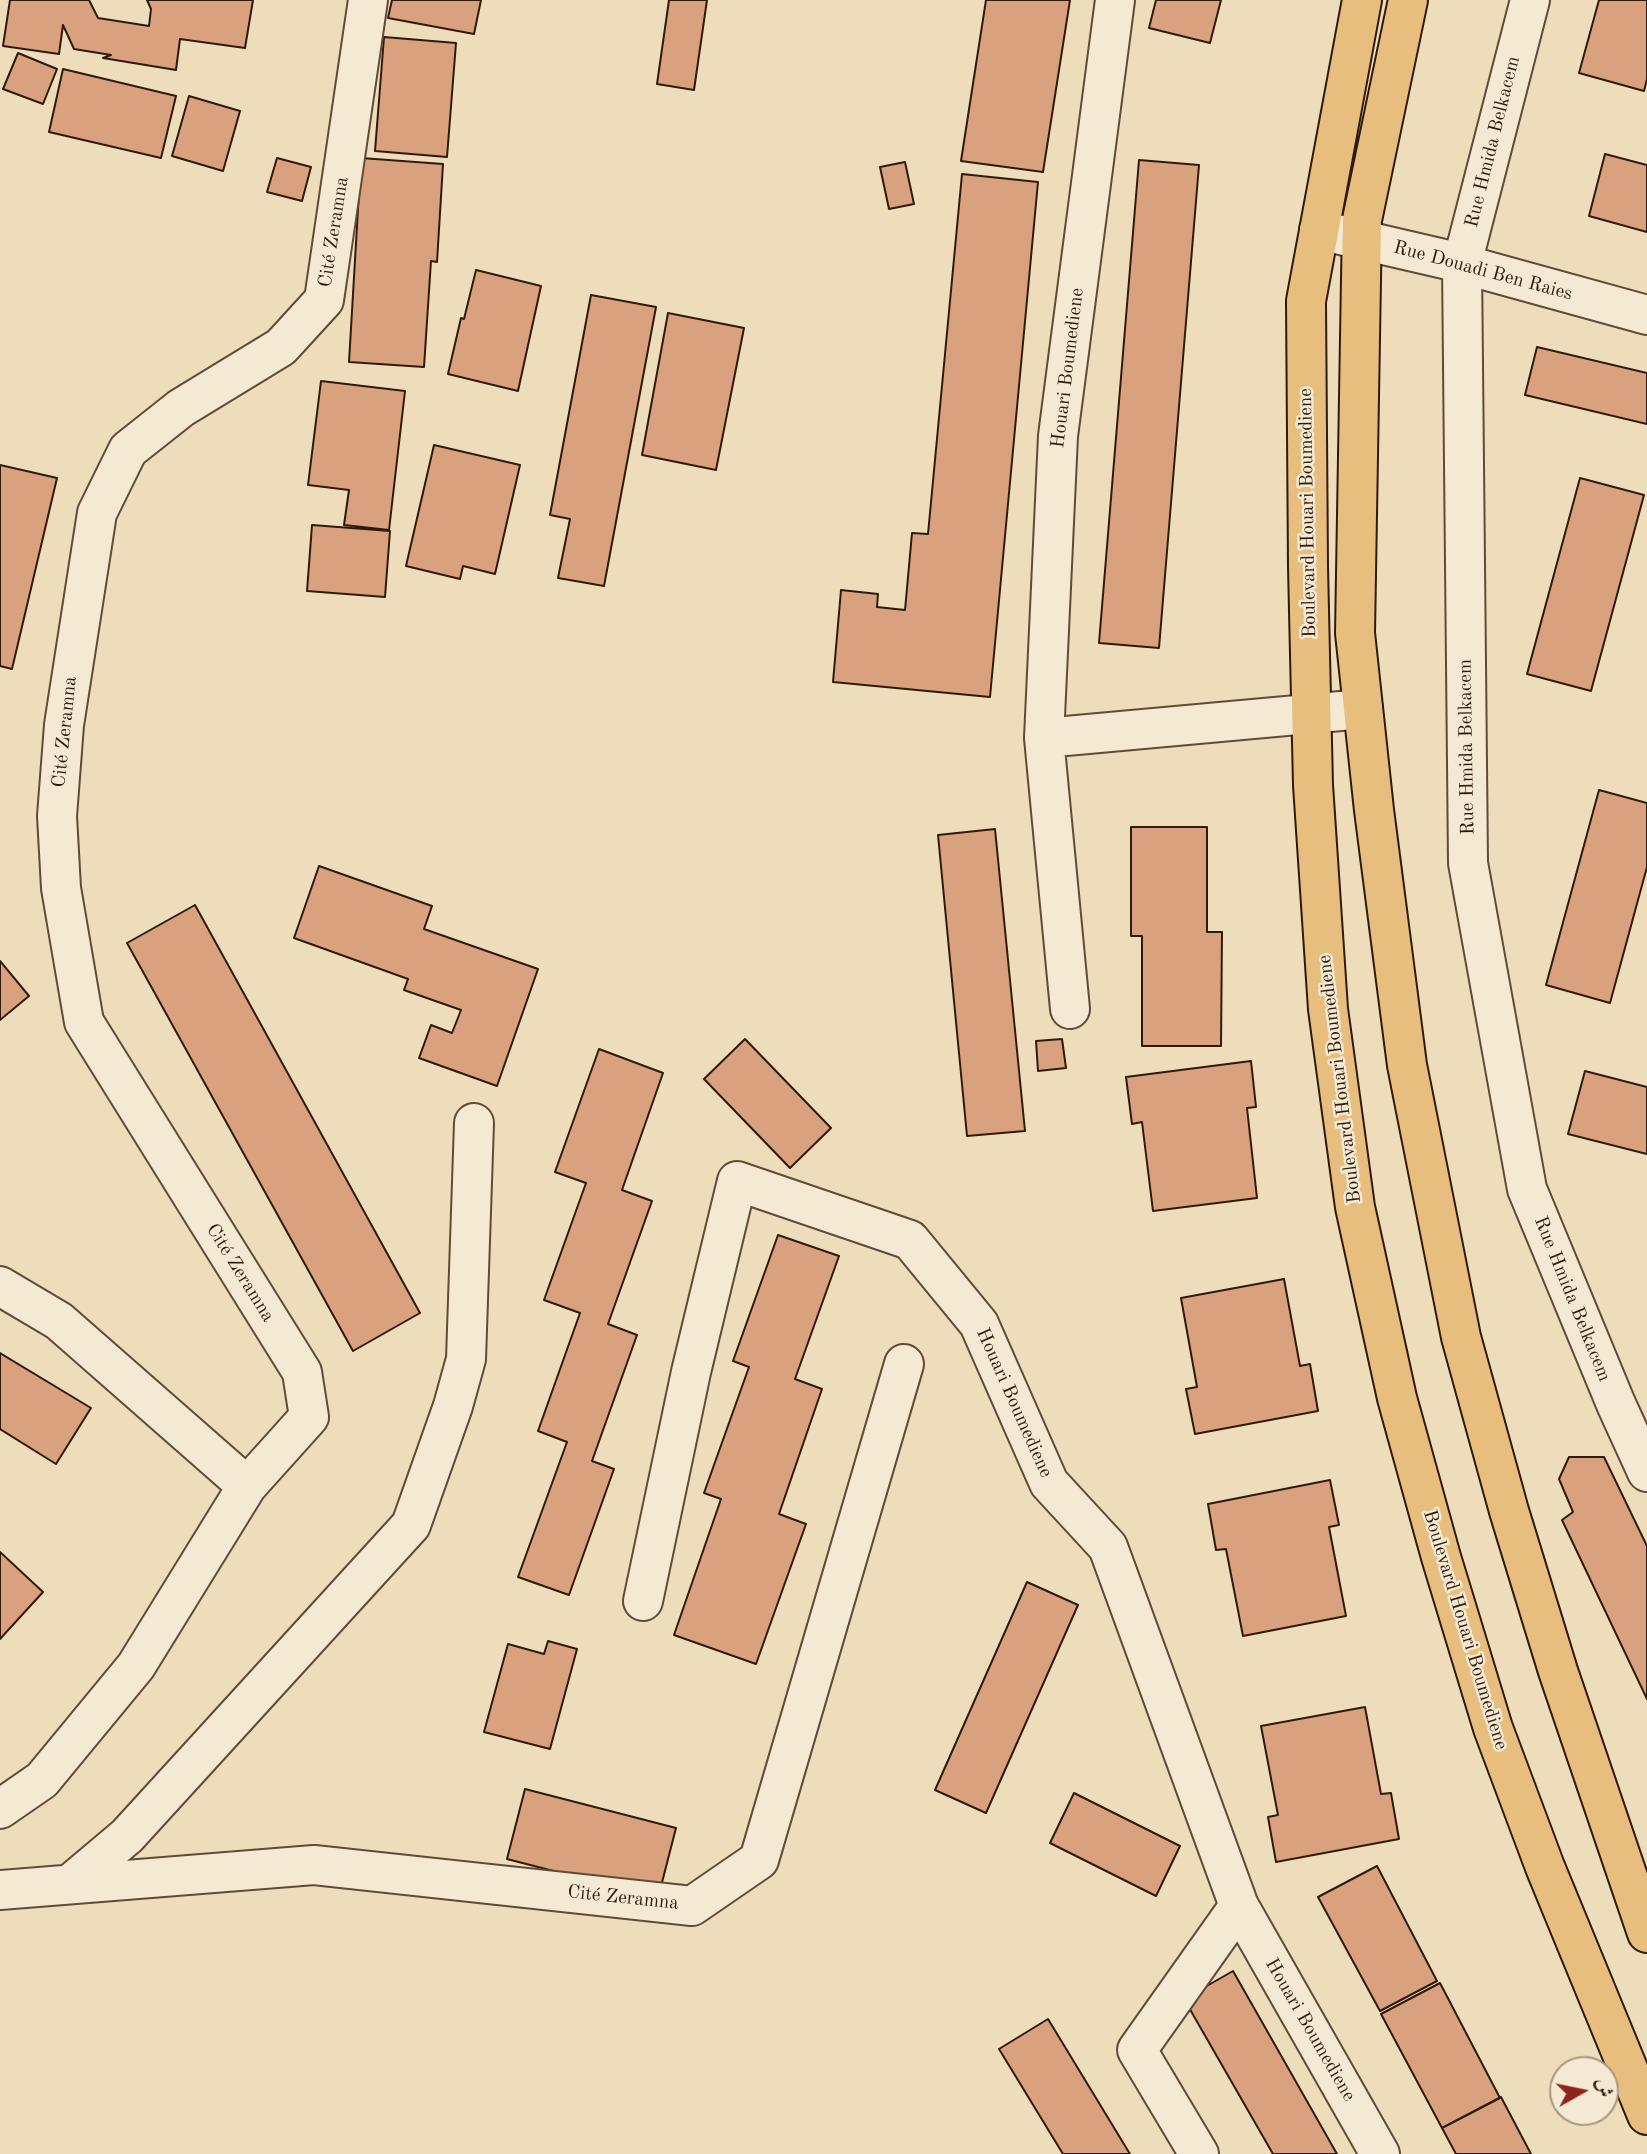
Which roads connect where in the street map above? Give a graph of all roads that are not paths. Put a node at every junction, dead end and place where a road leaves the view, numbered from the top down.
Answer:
1 (369, 0) edge
2 (1115, 0) edge
3 (1362, 0) edge
4 (1408, 0) edge
5 (1530, 0) edge
6 (1319, 230) junction
7 (1362, 240) junction
8 (1462, 264) junction
9 (1647, 315) edge
10 (1363, 709) junction
11 (1312, 713) junction
12 (1044, 738) junction
13 (1070, 1009) dead end
14 (474, 1122) dead end
15 (0, 1286) edge
16 (904, 1364) dead end
17 (1631, 1409) edge
18 (1647, 1472) edge
19 (247, 1486) junction
20 (643, 1601) dead end
21 (0, 1809) edge
22 (70, 1884) junction
23 (0, 1889) edge
24 (1239, 1906) junction
25 (1647, 1933) edge
26 (1647, 2115) edge
27 (1199, 2154) edge
28 (1380, 2154) edge

1 - 19 street, Cité Zeramna
2 - 12 street, Houari Boumediene
3 - 6 highway, Boulevard Houari Boumediene
4 - 7 highway
5 - 8 street, Rue Hmida Belkacem
6 - 7 street, Rue Douadi Ben Raies
6 - 11 highway, Boulevard Houari Boumediene
7 - 8 street, Rue Douadi Ben Raies
7 - 10 highway
8 - 9 street, Rue Douadi Ben Raies
8 - 17 street, Rue Hmida Belkacem
10 - 11 street
10 - 25 highway
11 - 12 street
11 - 26 highway, Boulevard Houari Boumediene
12 - 13 street, Houari Boumediene
14 - 22 street
15 - 19 street
16 - 22 street, Cité Zeramna
17 - 18 street, Rue Hmida Belkacem
19 - 21 street, Cité Zeramna
20 - 24 street, Houari Boumediene
22 - 23 street, Cité Zeramna
24 - 27 street
24 - 28 street, Houari Boumediene

